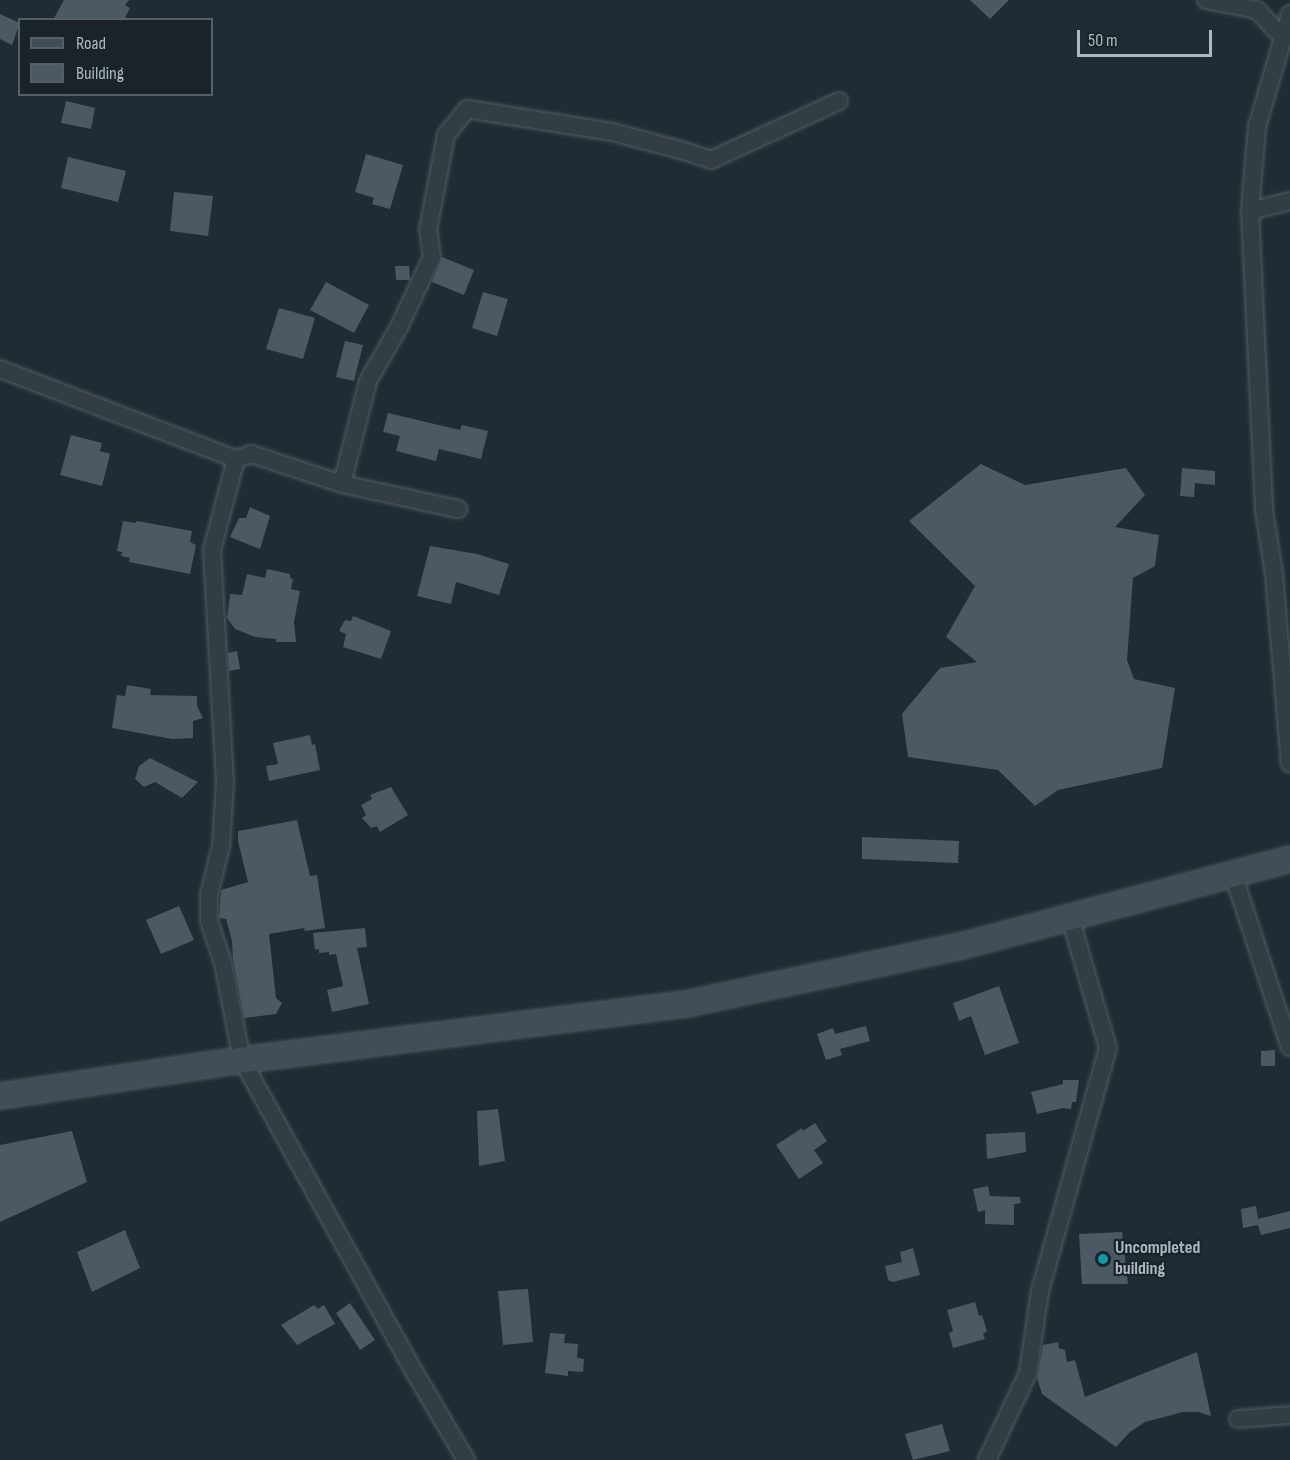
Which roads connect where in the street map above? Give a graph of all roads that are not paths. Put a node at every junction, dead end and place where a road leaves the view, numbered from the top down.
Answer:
1 (1206, 0) edge
2 (1290, 15) edge
3 (1284, 39) junction
4 (839, 101) dead end
5 (1290, 201) edge
6 (1250, 211) junction
7 (0, 369) edge
8 (236, 459) junction
9 (342, 484) junction
10 (458, 509) dead end
11 (1290, 763) edge
12 (1290, 859) edge
13 (1233, 874) junction
14 (1071, 917) junction
15 (1290, 1047) edge
16 (242, 1060) junction
17 (0, 1096) edge
18 (1290, 1415) edge
19 (1238, 1419) dead end
20 (466, 1460) edge
21 (987, 1460) edge

1 - 3 street
2 - 3 street
3 - 6 street
4 - 9 street
5 - 6 street
6 - 11 street
7 - 8 street
8 - 9 street
8 - 16 street
9 - 10 street
12 - 13 main road
13 - 14 main road
13 - 15 street
14 - 16 main road
14 - 21 street
16 - 17 main road
16 - 20 street
18 - 19 street

